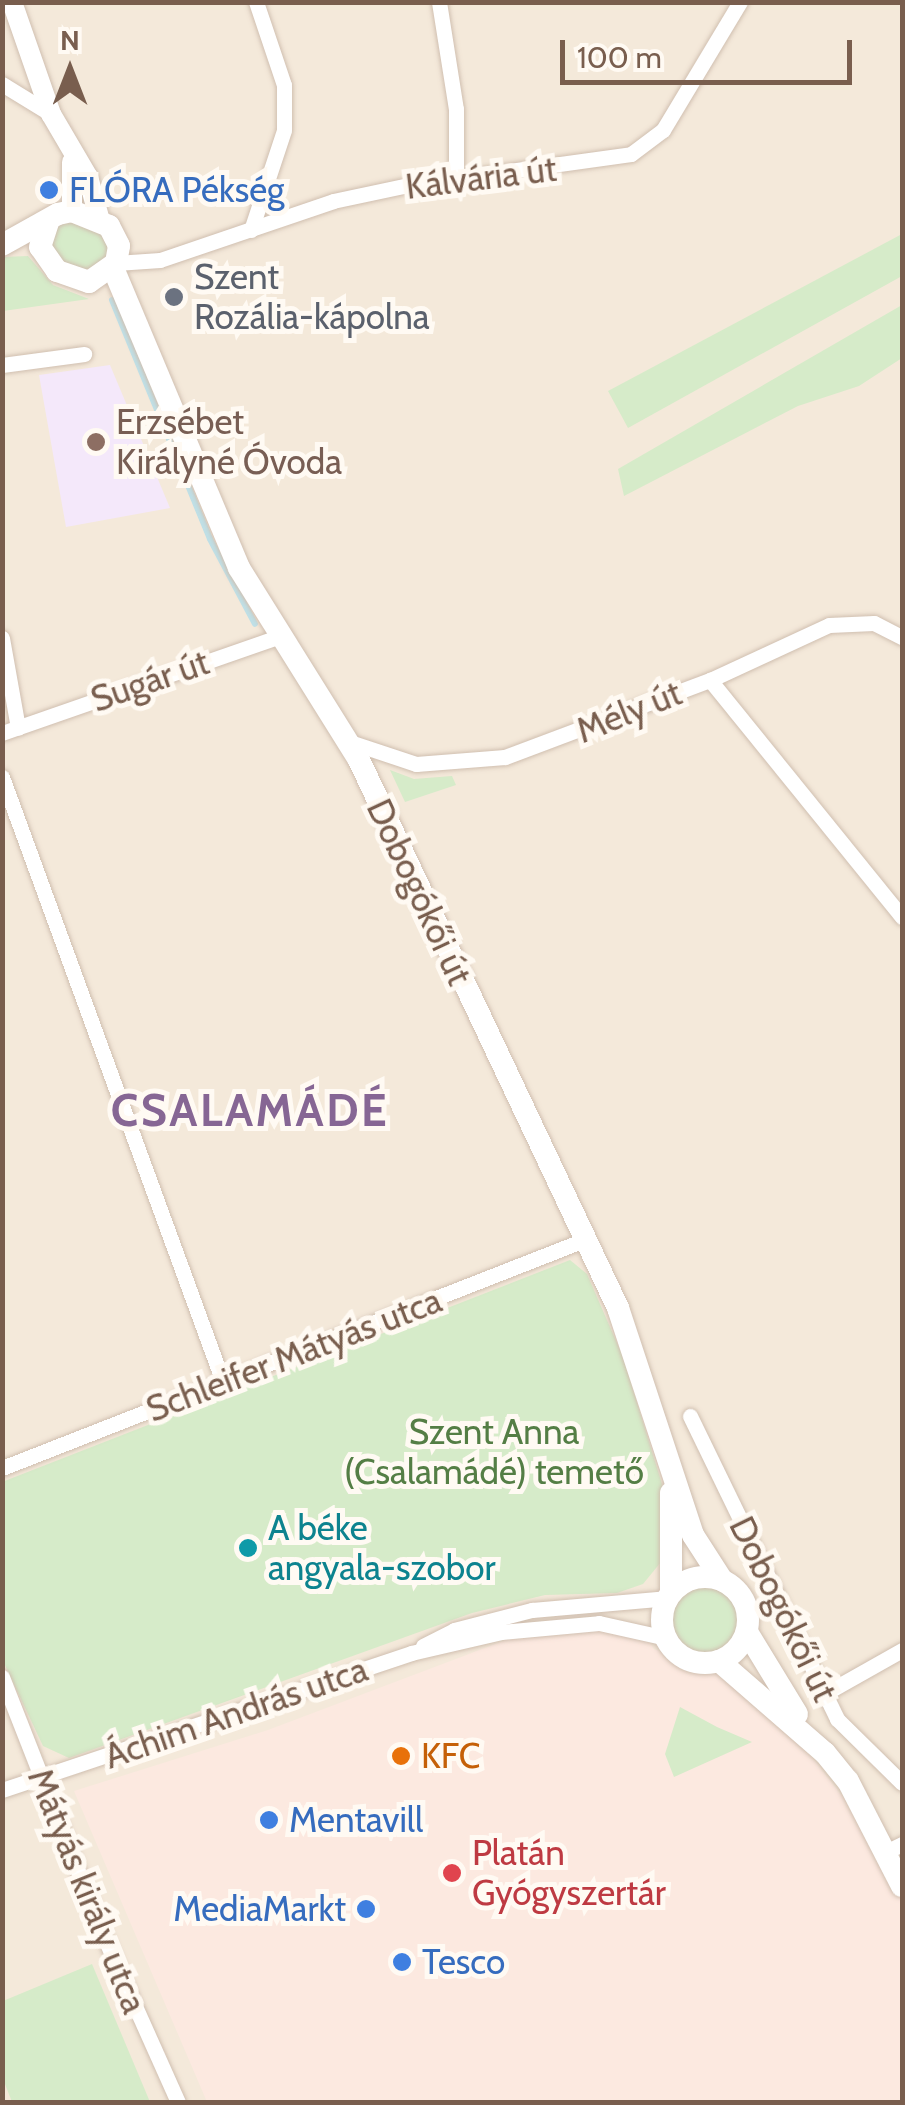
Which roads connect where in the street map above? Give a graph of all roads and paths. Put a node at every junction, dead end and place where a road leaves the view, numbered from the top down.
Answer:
1 (12, 2) edge
2 (256, 2) edge
3 (440, 2) edge
4 (740, 2) edge
5 (2, 84) edge
6 (51, 114) junction
7 (67, 146) junction
8 (456, 177) junction
9 (72, 211) junction
10 (100, 220) junction
11 (48, 222) junction
12 (251, 230) junction
13 (2, 246) edge
14 (44, 258) junction
15 (111, 266) junction
16 (84, 354) dead end
17 (2, 366) edge
18 (283, 635) junction
19 (2, 638) edge
20 (902, 638) edge
21 (710, 680) junction
22 (10, 731) edge
23 (346, 740) junction
24 (2, 777) edge
25 (902, 917) edge
26 (584, 1240) junction
27 (223, 1382) junction
28 (690, 1416) dead end
29 (670, 1464) junction
30 (2, 1468) edge
31 (722, 1580) junction
32 (670, 1596) junction
33 (747, 1632) junction
34 (666, 1638) junction
35 (902, 1650) edge
36 (412, 1654) junction
37 (719, 1661) junction
38 (2, 1676) edge
39 (824, 1694) junction
40 (805, 1730) junction
41 (40, 1778) junction
42 (902, 1782) edge
43 (2, 1790) edge
44 (894, 1848) edge
45 (902, 1886) edge
46 (178, 2102) edge

1 - 6 street
2 - 12 street
3 - 8 street
4 - 8 street, Kálvária út
5 - 6 street
6 - 7 street
7 - 9 street
7 - 10 street
8 - 12 street, Kálvária út
9 - 10 main road
9 - 11 main road
10 - 15 main road
11 - 13 main road
11 - 14 main road
12 - 15 street, Kálvária út
13 - 14 main road
14 - 15 main road
15 - 18 main road, Dobogókői út
16 - 17 street
18 - 22 street, Sugár út
18 - 23 main road, Dobogókői út
19 - 22 street, Sugár út
20 - 21 street, Mély út
21 - 23 street, Mély út
21 - 25 street
23 - 26 main road, Dobogókői út
24 - 27 street
26 - 27 street, Schleifer Mátyás utca
26 - 29 main road, Dobogókői út
27 - 30 street, Schleifer Mátyás utca
28 - 39 street, Dobogókői út
29 - 31 main road, Dobogókői út
29 - 32 main road, Dobogókői út
31 - 32 main road
31 - 33 main road
32 - 34 main road
32 - 36 street, Áchim András utca
33 - 37 main road
33 - 40 main road, Dobogókői út
34 - 36 street, Áchim András utca
34 - 37 main road
35 - 39 street
36 - 41 street, Áchim András utca
37 - 40 main road, Dobogókői út
38 - 41 street, Mátyás király utca
39 - 42 street, Dobogókői út
40 - 44 main road, Dobogókői út
41 - 43 street, Áchim András utca
41 - 46 street, Mátyás király utca
44 - 45 main road, Dobogókői út

